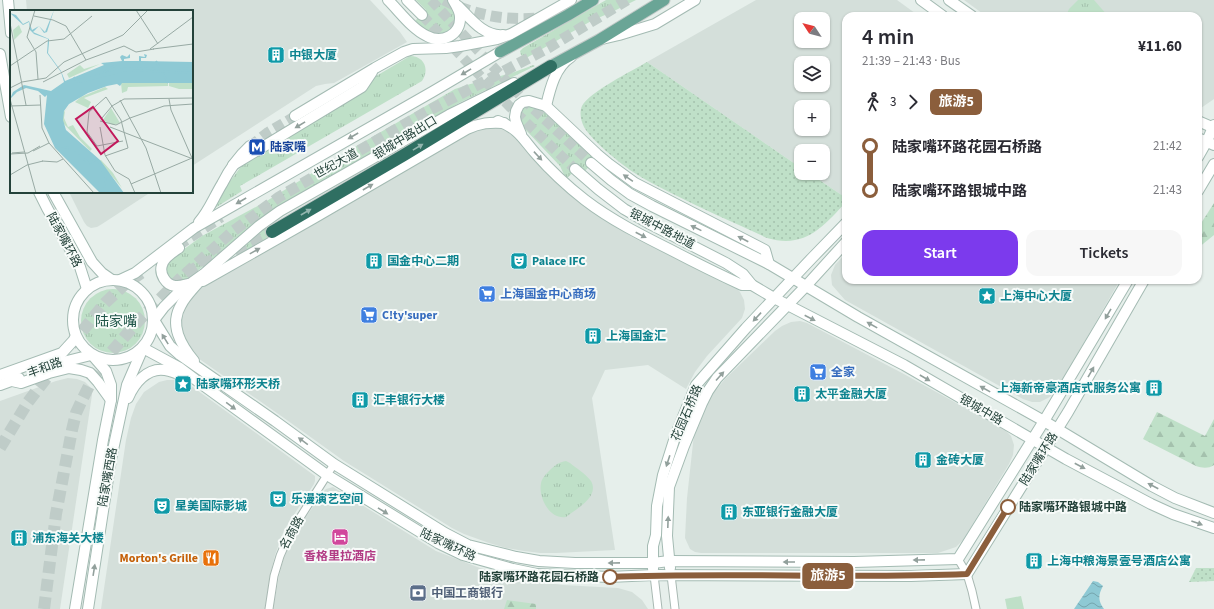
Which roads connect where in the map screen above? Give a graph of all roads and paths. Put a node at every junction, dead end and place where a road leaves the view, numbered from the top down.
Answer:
1 (8, 0) edge
2 (388, 0) edge
3 (407, 0) edge
4 (453, 0) edge
5 (571, 0) edge
6 (594, 0) edge
7 (656, 0) edge
8 (664, 0) edge
9 (695, 0) edge
10 (921, 0) edge
11 (949, 0) edge
12 (938, 12) edge
13 (966, 12) edge
14 (422, 15) tunnel mouth
15 (10, 22) edge
16 (511, 34) junction
17 (599, 40) junction
18 (500, 52) joint
19 (0, 54) edge
20 (551, 66) joint
21 (375, 68) junction
22 (546, 106) junction
23 (10, 111) edge
24 (295, 116) tunnel mouth
25 (458, 122) junction
26 (1202, 122) edge
27 (504, 123) junction
28 (1214, 127) edge
29 (521, 135) junction
30 (1206, 141) edge
31 (250, 146) tunnel mouth
32 (591, 163) tunnel mouth
33 (1214, 164) edge
34 (233, 165) junction
35 (575, 169) tunnel mouth
36 (1202, 184) edge
37 (40, 193) edge
38 (54, 193) edge
39 (842, 227) edge
40 (191, 230) junction
41 (272, 232) tunnel mouth
42 (842, 246) edge
43 (769, 264) junction
44 (792, 278) junction
45 (116, 280) junction
46 (193, 284) junction
47 (1126, 284) edge
48 (1142, 284) edge
49 (752, 285) junction
50 (806, 286) junction
51 (87, 289) junction
52 (774, 298) junction
53 (787, 306) junction
54 (154, 320) junction
55 (76, 336) junction
56 (143, 348) junction
57 (92, 355) junction
58 (200, 369) junction
59 (0, 375) edge
60 (12, 381) junction
61 (200, 383) junction
62 (0, 385) edge
63 (111, 400) junction
64 (120, 415) junction
65 (1044, 421) junction
66 (1057, 429) junction
67 (1033, 439) junction
68 (1046, 448) junction
69 (334, 464) junction
70 (327, 475) junction
71 (1214, 513) edge
72 (1214, 528) edge
73 (958, 559) junction
74 (669, 561) junction
75 (653, 563) junction
76 (967, 574) junction
77 (654, 575) junction
78 (671, 576) junction
79 (75, 609) edge
80 (88, 609) edge
81 (269, 609) edge
82 (658, 609) edge
83 (675, 609) edge
84 (976, 609) edge

1 - 15 main road
2 - 4 main road
3 - 14 main road
4 - 16 main road
5 - 16 main road
6 - 18 main road, 世纪大道
7 - 46 main road, 世纪大道
8 - 17 main road
9 - 17 main road
10 - 12 main road
11 - 13 main road
16 - 21 main road
17 - 20 main road
17 - 22 main road
18 -> 40 main road, 世纪大道
19 - 23 main road
20 - 25 highway, 银城中路出口
21 - 24 main road
21 -> 34 main road
22 - 29 main road
43 -> 22 main road
25 - 27 main road
41 -> 25 highway, 银城中路出口
26 - 28 main road
27 - 29 main road
46 -> 27 main road
28 - 30 main road
29 -> 49 main road
31 - 34 main road
43 -> 32 main road, 银城中路地道
33 - 36 main road
34 - 40 main road
35 - 49 main road, 银城中路地道
37 - 51 main road, 陆家嘴环路
38 - 45 main road, 陆家嘴环路
39 - 44 main road, 花园石桥路
40 - 45 main road, 世纪大道
40 - 46 main road
42 - 50 main road, 花园石桥路
43 - 44 main road, 银城中路
44 - 50 main road, 银城中路
44 - 52 main road, 花园石桥路
45 - 51 main road
45 - 54 main road
46 - 54 main road, 世纪大道
46 - 58 main road
47 -> 65 main road, 陆家嘴环路
66 -> 48 main road, 陆家嘴环路
49 - 52 main road, 银城中路
50 - 53 main road, 花园石桥路
65 -> 50 main road, 银城中路
51 - 55 main road
52 - 53 main road, 银城中路
52 -> 75 main road, 花园石桥路
53 -> 67 main road, 银城中路
74 -> 53 main road, 花园石桥路
54 - 56 main road
58 -> 54 main road, 陆家嘴环路
55 - 57 main road
55 - 59 main road, 丰和路
56 - 57 main road
56 - 61 main road, 陆家嘴环路
56 - 64 main road, 陆家嘴西路
57 - 60 main road, 丰和路
57 - 63 main road, 陆家嘴西路
69 -> 58 main road, 陆家嘴环路
60 - 62 main road, 丰和路
60 - 63 main road
61 - 64 main road
61 -> 70 main road, 陆家嘴环路
63 - 79 main road, 陆家嘴西路
80 -> 64 main road, 陆家嘴西路
65 - 66 main road, 银城中路
65 - 67 main road, 陆家嘴环路
66 - 68 main road, 陆家嘴环路
71 -> 66 main road, 银城中路
67 - 68 main road, 银城中路
67 - 73 main road, 陆家嘴环路
68 -> 72 main road, 银城中路
68 - 76 main road, 陆家嘴环路
69 - 70 street, 名商路
75 -> 69 main road, 陆家嘴环路
70 -> 77 main road, 陆家嘴环路
70 - 81 street, 名商路
73 -> 74 main road, 陆家嘴环路
73 - 76 street
74 - 75 main road, 陆家嘴环路
74 - 78 main road, 花园石桥路
75 - 77 main road, 花园石桥路
76 - 78 main road, 陆家嘴环路
76 - 84 street
77 - 78 main road, 陆家嘴环路
77 - 82 street, 花园石桥路
78 - 83 street, 花园石桥路

